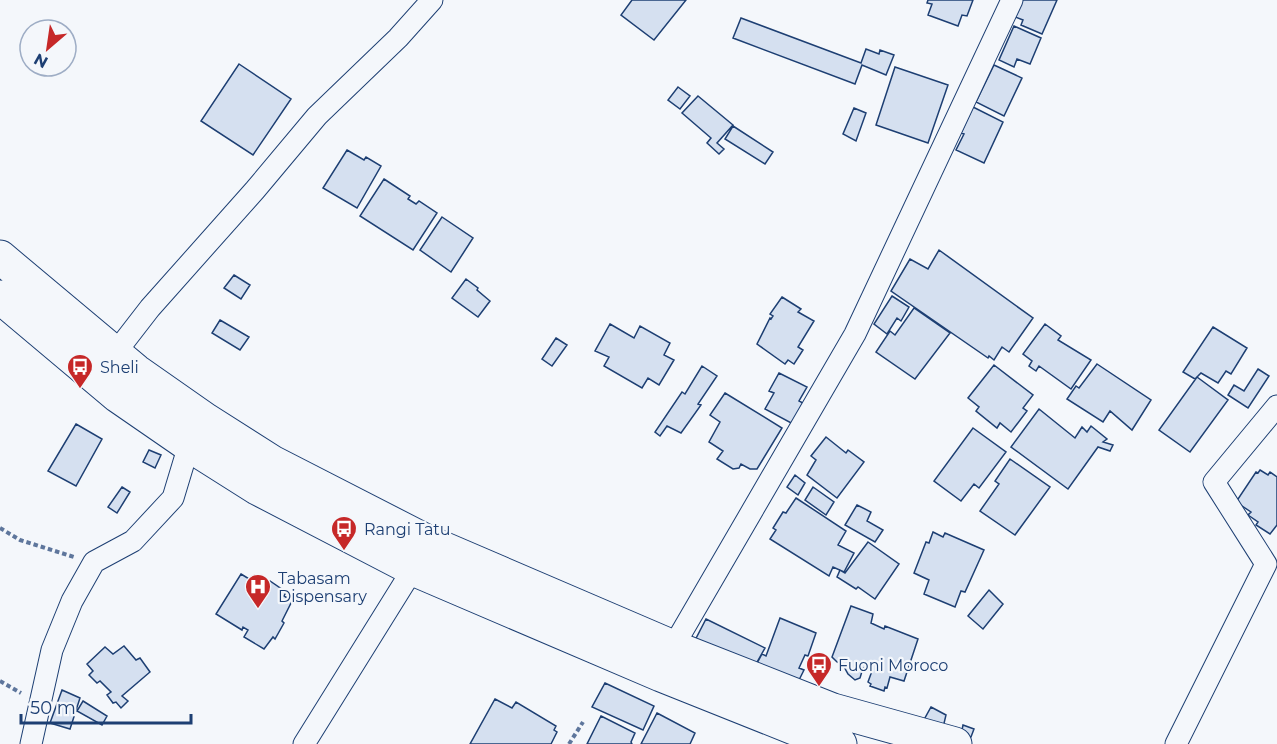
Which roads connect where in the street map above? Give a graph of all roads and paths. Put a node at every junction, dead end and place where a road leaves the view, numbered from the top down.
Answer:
1 (432, 0) edge
2 (1012, 0) edge
3 (0, 257) edge
4 (0, 297) edge
5 (105, 365) junction
6 (1277, 406) edge
7 (189, 445) junction
8 (0, 528) edge
9 (94, 562) junction
10 (413, 569) junction
11 (673, 647) junction
12 (583, 722) dead end
13 (828, 742) edge
14 (31, 744) edge
15 (304, 744) edge
16 (569, 744) edge
17 (955, 744) edge
18 (1176, 744) edge

1 - 5 street
2 - 11 street
3 - 5 main road
4 - 5 main road
5 - 7 main road
5 - 11 main road
6 - 18 street
7 - 9 street
7 - 10 main road
8 - 9 path
9 - 14 street
10 - 13 main road
10 - 15 street
11 - 17 main road
12 - 16 path

